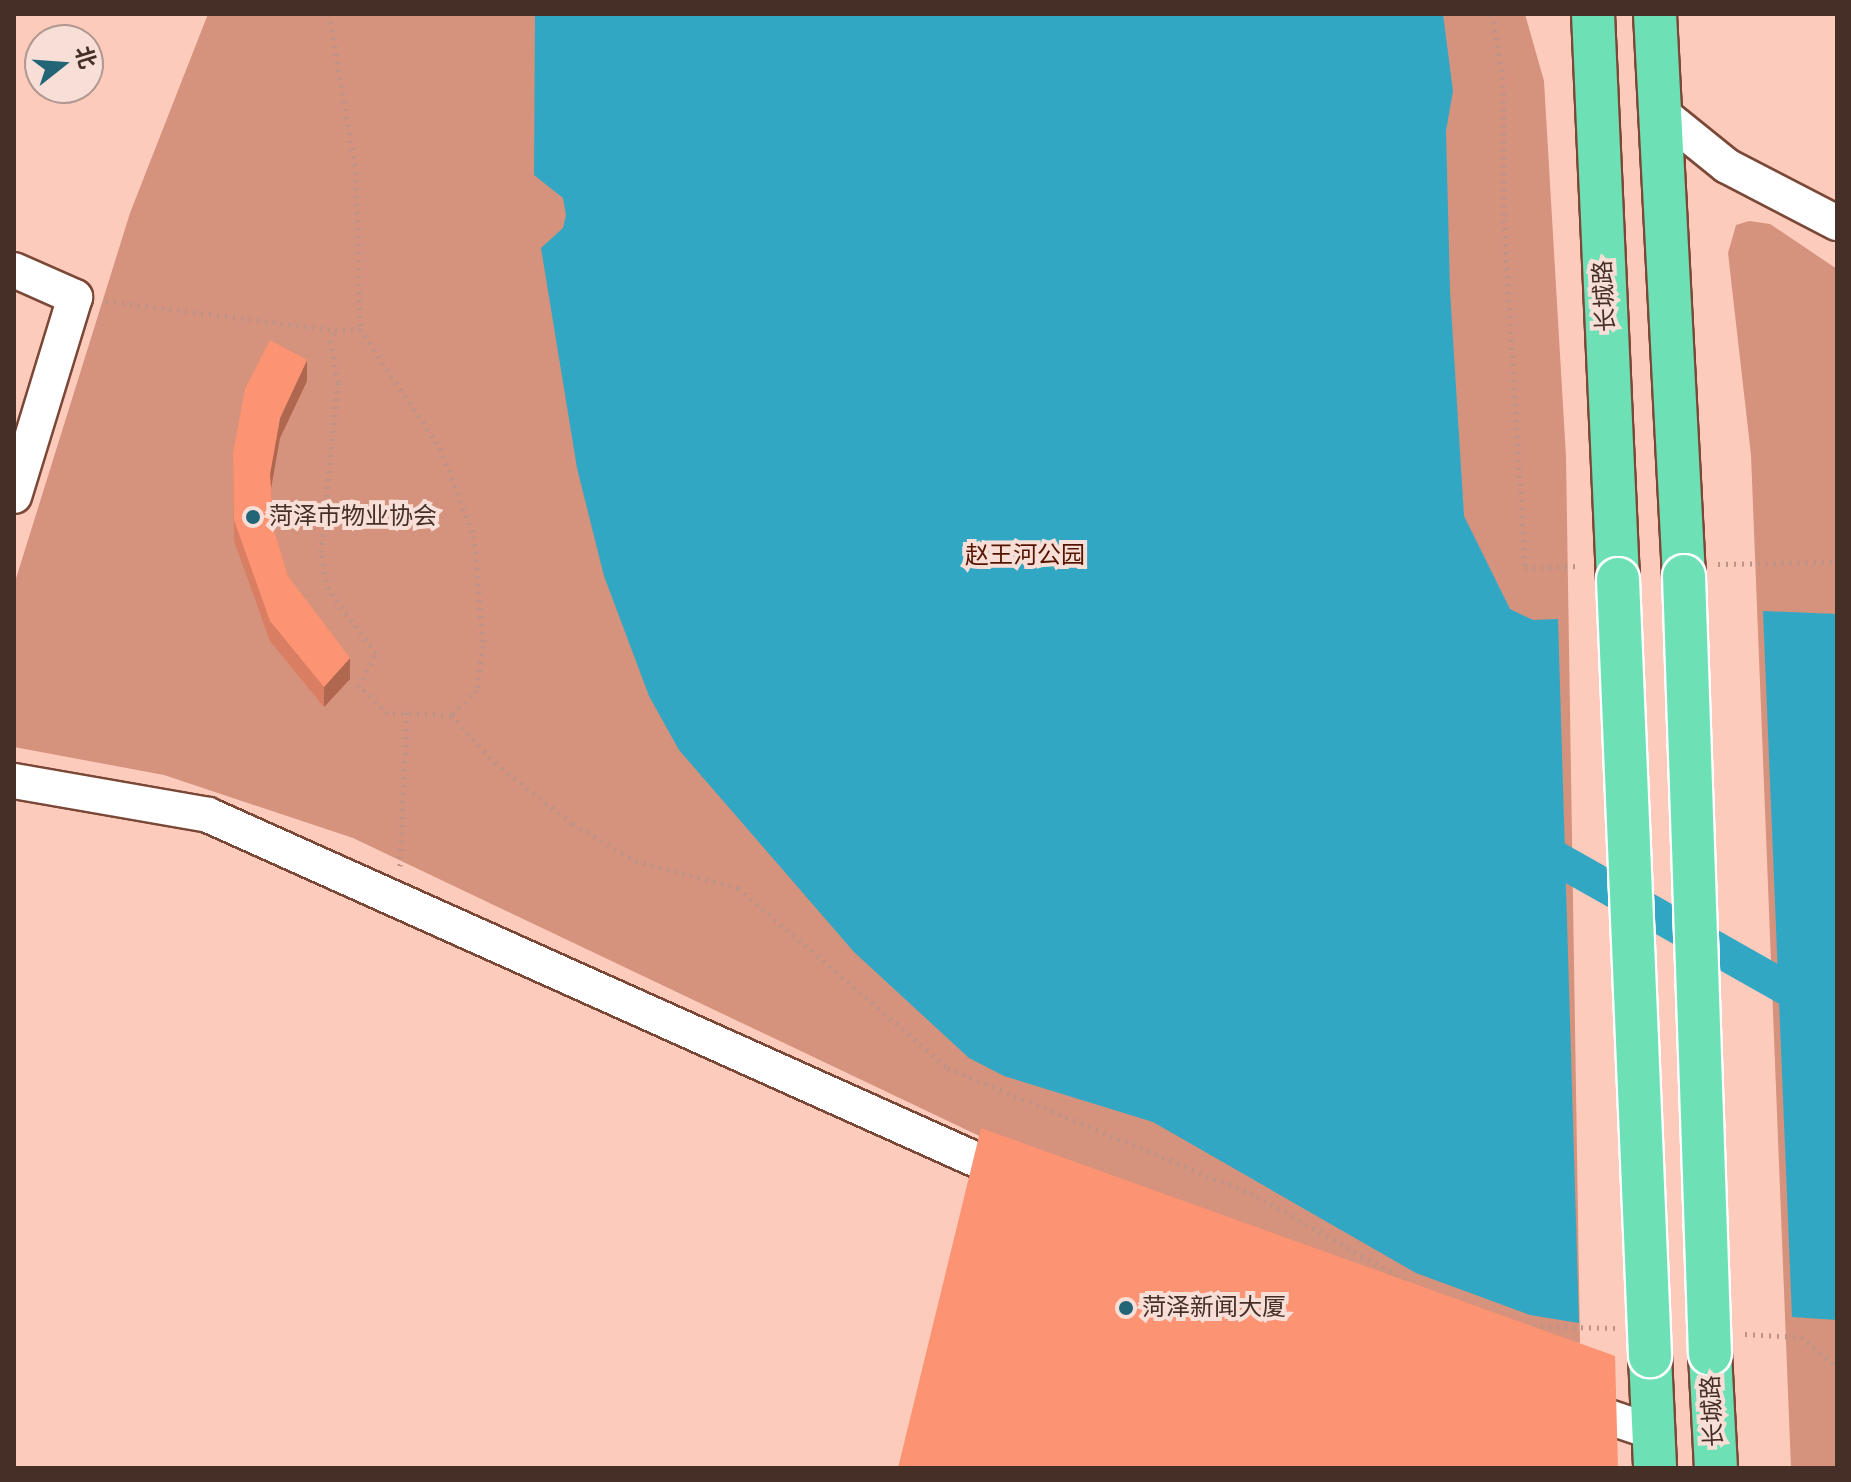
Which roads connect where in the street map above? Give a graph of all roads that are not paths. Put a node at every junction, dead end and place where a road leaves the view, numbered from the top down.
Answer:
1 (1593, 14) edge
2 (1655, 14) edge
3 (1660, 112) junction
4 (1837, 223) edge
5 (14, 270) edge
6 (14, 496) edge
7 (14, 781) edge
8 (1047, 1191) edge
9 (1542, 1392) edge
10 (1654, 1450) edge
11 (1716, 1468) edge

1 - 10 main road, 长城路, bridge
2 - 3 main road
3 - 4 street
3 - 11 main road, 长城路, bridge
5 - 6 street
7 - 8 street
9 - 10 street

